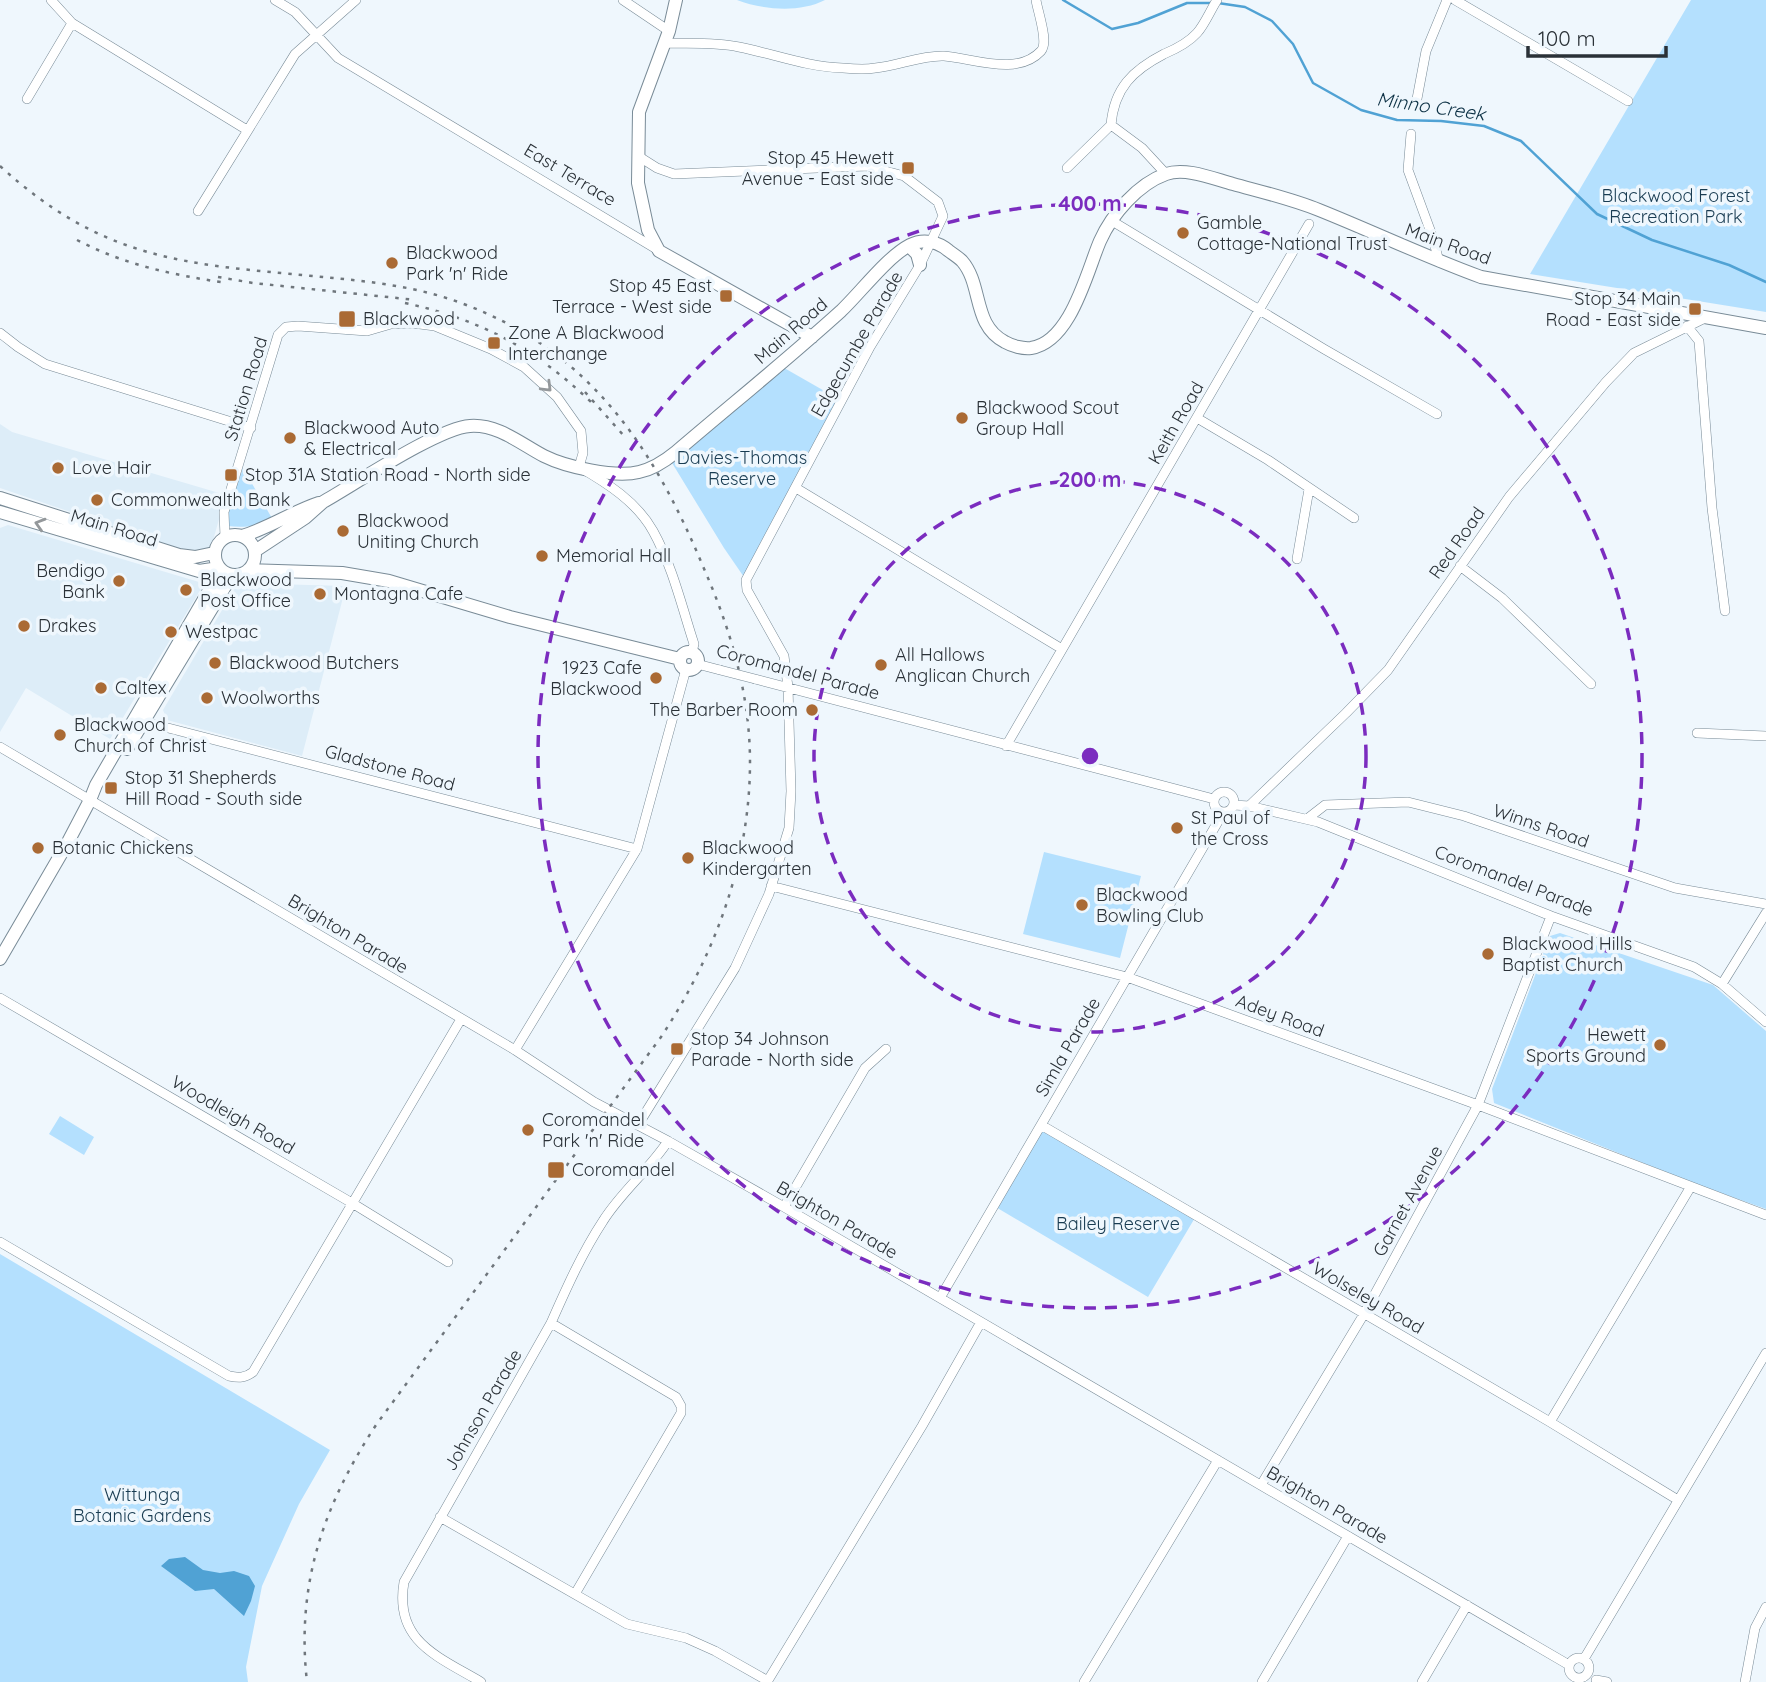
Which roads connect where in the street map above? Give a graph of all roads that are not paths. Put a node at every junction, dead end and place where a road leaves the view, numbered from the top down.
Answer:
1 (51, 0) edge
2 (275, 0) edge
3 (356, 0) edge
4 (623, 0) edge
5 (676, 0) edge
6 (1036, 0) edge
7 (1447, 0) edge
8 (1455, 0) edge
9 (1214, 4) edge
10 (72, 23) junction
11 (316, 35) junction
12 (666, 37) junction
13 (27, 99) dead end
14 (1628, 101) dead end
15 (1416, 104) dead end
16 (1111, 125) junction
17 (247, 130) junction
18 (1411, 134) dead end
19 (638, 156) junction
20 (1067, 168) dead end
21 (1167, 174) junction
22 (198, 211) dead end
23 (1112, 221) junction
24 (1309, 224) dead end
25 (932, 242) junction
26 (909, 246) junction
27 (659, 251) junction
28 (1438, 262) junction
29 (920, 265) junction
30 (1259, 310) junction
31 (1705, 318) junction
32 (1687, 326) junction
33 (1766, 328) edge
34 (0, 332) edge
35 (812, 337) junction
36 (1437, 414) dead end
37 (1197, 418) junction
38 (251, 428) junction
39 (579, 467) junction
40 (796, 488) junction
41 (1308, 489) junction
42 (0, 502) edge
43 (323, 502) junction
44 (1354, 518) dead end
45 (242, 536) junction
46 (225, 537) junction
47 (255, 551) junction
48 (214, 553) junction
49 (1297, 559) dead end
50 (1460, 566) junction
51 (248, 570) junction
52 (199, 571) junction
53 (224, 571) junction
54 (277, 571) junction
55 (206, 597) junction
56 (1725, 611) dead end
57 (1062, 649) junction
58 (689, 661) junction
59 (1591, 684) dead end
60 (788, 687) junction
61 (139, 720) junction
62 (1697, 733) dead end
63 (1766, 736) edge
64 (1006, 746) junction
65 (0, 747) edge
66 (1214, 799) junction
67 (90, 800) junction
68 (1234, 805) junction
69 (1248, 806) junction
70 (1318, 810) junction
71 (1223, 813) junction
72 (1307, 819) junction
73 (1318, 821) junction
74 (637, 849) junction
75 (771, 886) junction
76 (1766, 904) edge
77 (1766, 913) edge
78 (1551, 916) junction
79 (0, 959) edge
80 (1128, 977) junction
81 (1722, 985) junction
82 (0, 998) edge
83 (461, 1019) junction
84 (1766, 1022) edge
85 (887, 1049) dead end
86 (515, 1050) junction
87 (1478, 1105) junction
88 (638, 1125) junction
89 (1041, 1125) junction
90 (668, 1141) junction
91 (1690, 1188) junction
92 (352, 1203) junction
93 (783, 1207) junction
94 (1766, 1215) edge
95 (0, 1242) edge
96 (448, 1262) dead end
97 (940, 1298) junction
98 (1364, 1314) junction
99 (981, 1322) junction
100 (551, 1323) junction
101 (1766, 1353) edge
102 (1550, 1422) junction
103 (1218, 1460) junction
104 (1261, 1485) junction
105 (1678, 1500) junction
106 (440, 1517) junction
107 (1348, 1536) junction
108 (575, 1594) junction
109 (1467, 1605) junction
110 (1766, 1607) edge
111 (1584, 1659) junction
112 (1569, 1665) junction
113 (1572, 1679) edge
114 (1596, 1680) edge
115 (481, 1682) edge
116 (768, 1682) edge
117 (1084, 1682) edge
118 (1262, 1682) edge
119 (1422, 1682) edge
120 (1607, 1682) edge
121 (1745, 1682) edge

1 - 10 street
2 - 11 street, East Terrace
3 - 11 street
4 - 12 street
5 - 12 main road
6 - 12 street
7 - 15 street
8 - 14 street
9 - 16 street
10 - 13 street
10 - 17 street
11 - 17 street
11 - 27 street, East Terrace
12 - 19 main road
16 - 20 street
16 - 21 street
17 - 22 street
18 - 28 street
19 - 25 street, Edgecumbe Parade
19 - 27 main road
21 - 23 main road
21 - 28 main road, Main Road
23 - 25 main road
23 - 30 street
24 - 30 street, Keith Road
25 - 26 main road
25 - 29 street, Edgecumbe Parade
26 - 29 main road
26 - 35 main road, Main Road
27 - 35 main road, East Terrace
28 - 31 main road, Main Road
29 - 40 street, Edgecumbe Parade
30 - 36 street
30 - 37 street, Keith Road
31 - 32 street, Red Road
31 - 33 main road, Main Road
32 - 50 street, Red Road
32 - 56 street
34 - 38 street
35 - 39 main road, Main Road
37 - 41 street
37 - 57 street, Keith Road
38 -> 39 street, Station Road
38 - 46 street, Station Road
39 - 43 main road, Main Road
39 - 58 street
40 - 57 street
40 - 60 street, Edgecumbe Parade
41 - 44 street
41 - 49 street
42 - 48 main road, Main Road
52 -> 42 main road, Main Road
43 - 45 main road, Main Road
43 - 47 main road, Main Road
45 - 46 main road
45 - 47 main road
46 - 48 main road
47 - 51 main road
47 - 54 main road
48 - 53 main road
50 - 59 street
50 - 69 street, Red Road
51 - 53 main road
51 - 54 main road, Coromandel Parade
52 - 53 main road, Main Road
52 - 55 main road
53 - 55 main road
53 - 61 main road
54 - 58 main road, Coromandel Parade
55 - 61 main road
57 - 64 street, Keith Road
58 - 60 street, Coromandel Parade, bridge
58 - 74 street
60 - 64 street, Coromandel Parade
60 - 75 street
61 - 67 main road
61 - 74 street, Gladstone Road
62 - 63 street
64 - 66 street, Coromandel Parade
65 - 67 street, Brighton Parade
66 - 68 street
66 - 71 street
67 - 79 main road
67 - 83 street, Brighton Parade
68 - 69 street, Coromandel Parade
68 - 71 street
69 - 72 street, Coromandel Parade
70 - 72 street, Winns Road
70 - 73 street
70 - 76 street, Winns Road
71 - 80 street, Simla Parade
72 - 73 street, Coromandel Parade
73 - 78 street, Coromandel Parade
74 - 86 street
75 - 80 street, Adey Road
75 - 88 street
77 - 81 street
78 - 81 street, Coromandel Parade
78 - 87 street, Garnet Avenue
80 - 87 street, Adey Road
80 - 89 street, Simla Parade
81 - 84 street, Coromandel Parade
82 - 92 street, Woodleigh Road
83 - 86 street, Brighton Parade
83 - 92 street
85 - 93 street
86 - 88 street, Brighton Parade
87 - 91 street, Adey Road
87 - 98 street, Garnet Avenue
88 - 90 street, Brighton Parade
89 - 97 street, Simla Parade
89 - 98 street, Wolseley Road
90 - 93 street, Brighton Parade
90 - 100 street, Johnson Parade
91 - 94 street, Adey Road
91 - 102 street
92 - 95 street
92 - 96 street, Woodleigh Road
93 - 97 street, Brighton Parade
97 - 99 street, Brighton Parade
98 - 102 street, Wolseley Road
98 - 104 street, Garnet Avenue
99 - 103 street, Brighton Parade
99 - 116 street
100 - 106 street, Johnson Parade
100 - 108 street
101 - 105 street
102 - 105 street, Wolseley Road
103 - 104 street, Brighton Parade
103 - 117 street
104 - 107 street, Brighton Parade
105 - 111 street
106 - 108 street
106 - 115 street, Johnson Parade
107 - 109 street, Brighton Parade
107 - 118 street
108 - 116 street
109 - 112 street, Brighton Parade
109 - 119 street
110 - 121 street
111 - 112 street
111 - 113 street
112 - 113 street
114 - 120 street

